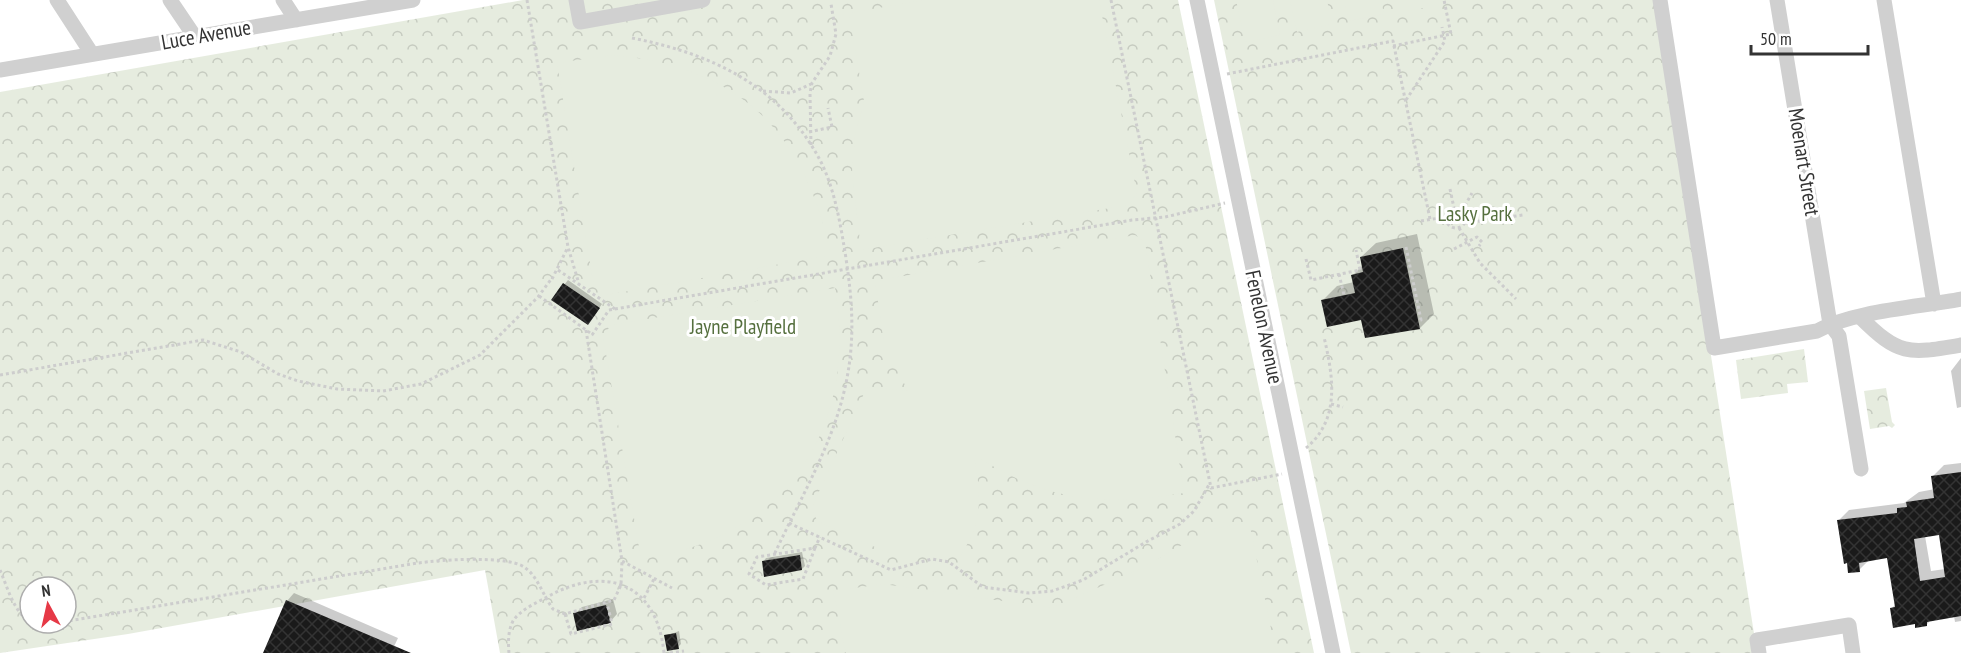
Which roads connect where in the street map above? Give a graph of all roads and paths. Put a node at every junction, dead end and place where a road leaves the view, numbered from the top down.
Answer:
1 (57, 0) edge
2 (170, 0) edge
3 (283, 0) edge
4 (526, 0) edge
5 (576, 0) edge
6 (703, 0) edge
7 (1111, 0) edge
8 (1197, 0) edge
9 (1444, 0) edge
10 (1660, 0) edge
11 (1777, 0) edge
12 (1884, 0) edge
13 (403, 1) edge
14 (831, 4) dead end
15 (296, 20) junction
16 (1442, 27) dead end
17 (1444, 36) junction
18 (195, 37) junction
19 (633, 38) dead end
20 (1394, 46) junction
21 (92, 54) junction
22 (0, 70) edge
23 (1227, 74) dead end
24 (812, 83) junction
25 (762, 91) junction
26 (1405, 101) junction
27 (828, 108) dead end
28 (809, 132) junction
29 (811, 147) junction
30 (1450, 189) dead end
31 (1472, 193) dead end
32 (1238, 200) junction
33 (1454, 209) junction
34 (1462, 211) junction
35 (1523, 215) dead end
36 (1446, 217) junction
37 (1155, 218) junction
38 (1430, 219) junction
39 (1421, 221) dead end
40 (1465, 224) junction
41 (1459, 228) junction
42 (1467, 243) junction
43 (1479, 246) dead end
44 (568, 247) junction
45 (1406, 247) dead end
46 (1454, 249) dead end
47 (1356, 250) dead end
48 (1306, 259) dead end
49 (847, 269) junction
50 (558, 270) junction
51 (1339, 274) junction
52 (579, 284) junction
53 (1344, 295) dead end
54 (538, 297) junction
55 (1516, 299) dead end
56 (1961, 299) edge
57 (1934, 304) junction
58 (612, 308) junction
59 (1860, 317) junction
60 (1419, 320) dead end
61 (1830, 324) junction
62 (586, 330) junction
63 (593, 335) junction
64 (1324, 337) dead end
65 (588, 341) junction
66 (1961, 345) edge
67 (0, 375) edge
68 (1331, 404) junction
69 (1343, 408) dead end
70 (1306, 448) dead end
71 (1861, 469) dead end
72 (1295, 472) junction
73 (1210, 483) junction
74 (789, 523) junction
75 (820, 537) junction
76 (815, 548) junction
77 (774, 555) junction
78 (622, 561) junction
79 (0, 570) edge
80 (655, 579) junction
81 (621, 585) junction
82 (672, 588) dead end
83 (544, 598) junction
84 (644, 598) junction
85 (607, 603) junction
86 (565, 614) junction
87 (684, 651) dead end
88 (509, 653) edge
89 (664, 653) edge
90 (670, 653) edge
91 (1333, 653) edge
92 (1759, 653) edge
93 (1853, 653) edge

1 - 21 street
2 - 18 street
3 - 15 street
4 - 44 path
5 - 6 street
7 - 37 path
8 - 32 street, Fenelon Avenue
9 - 17 path
10 - 61 street
11 - 61 street, Moenart Street
12 - 57 street
13 - 15 street, Luce Avenue
14 - 24 path
15 - 18 street, Luce Avenue
16 - 17 path
17 - 20 path
17 - 26 path
18 - 21 street, Luce Avenue
19 - 25 path
20 - 23 path
20 - 26 path
21 - 22 street, Luce Avenue
24 - 25 path
24 - 28 path
25 - 29 path
26 - 38 path
27 - 28 path
28 - 29 path
29 - 49 path
30 - 33 path
31 - 34 path
32 - 37 path
32 - 72 street, Fenelon Avenue
33 - 34 path
33 - 36 path
34 - 40 path
35 - 40 path
36 - 38 path
36 - 41 path
37 - 49 path
37 - 73 path
38 - 39 path
40 - 41 path
41 - 42 path
42 - 43 path
42 - 46 path
42 - 55 path
44 - 50 path
44 - 52 path
45 - 60 path
47 - 51 path
48 - 51 path
49 - 58 path
49 - 74 path
50 - 52 path
50 - 54 path
51 - 53 path
52 - 58 path
54 - 62 path
54 - 67 path
56 - 57 street
57 - 59 street
58 - 63 path
59 - 61 street
59 - 66 street
61 - 71 street, Moenart Street
62 - 63 path
62 - 65 path
63 - 65 path
64 - 68 path
65 - 78 path
68 - 69 path
68 - 70 path
72 - 73 path
72 - 91 street, Fenelon Avenue
73 - 75 path
74 - 75 path
74 - 77 path
75 - 76 path
76 - 77 path
76 - 77 path
78 - 80 path
78 - 81 path
79 - 83 path
80 - 82 path
80 - 84 path
81 - 83 path
81 - 84 path
81 - 85 path
83 - 86 path
83 - 88 path
84 - 89 path
85 - 86 path
85 - 86 path
87 - 90 path
92 - 93 street

